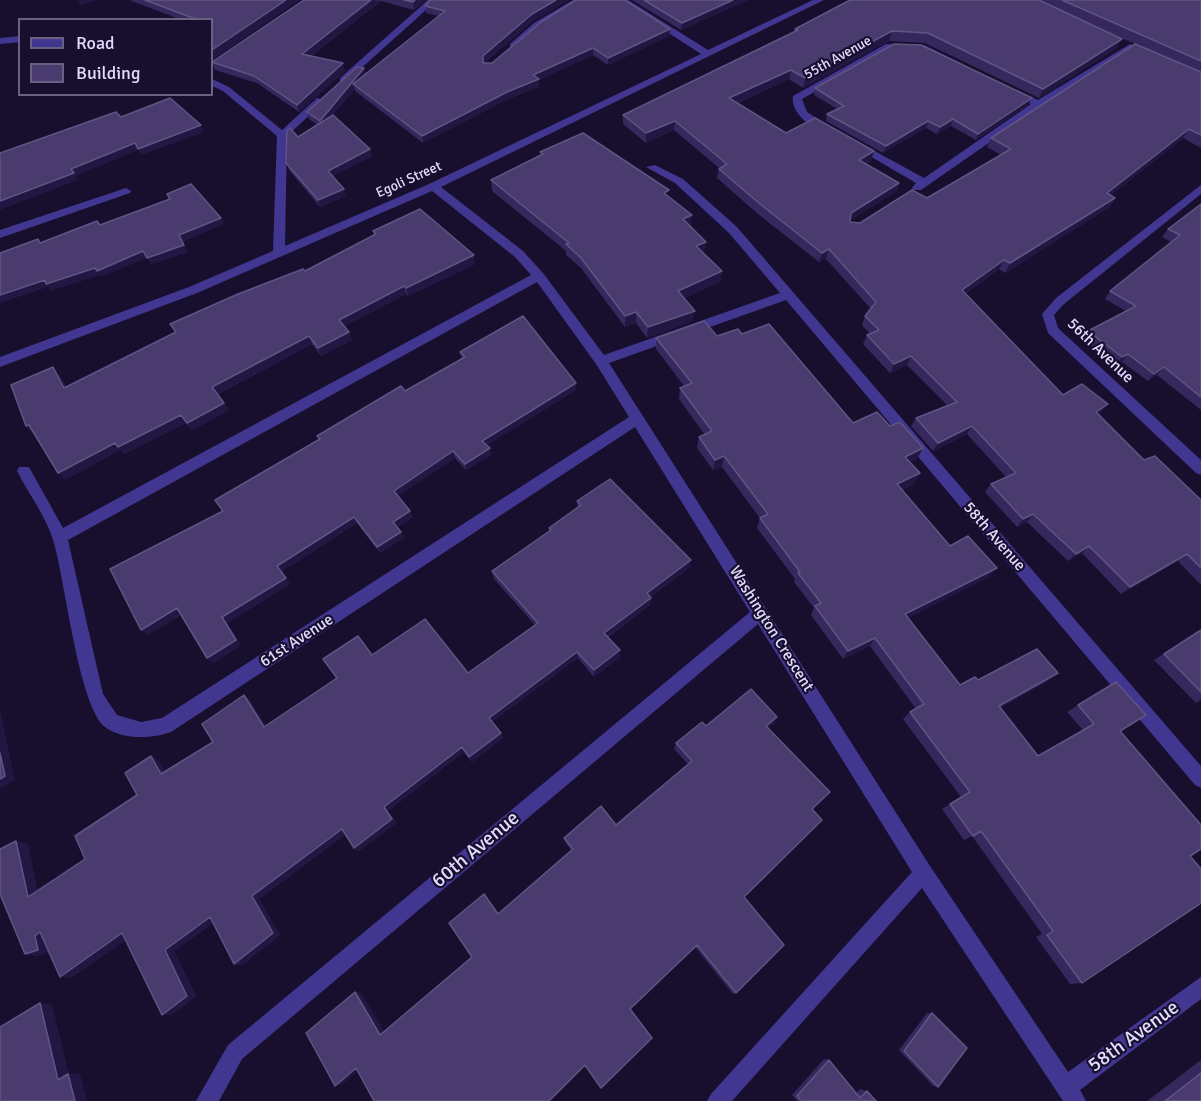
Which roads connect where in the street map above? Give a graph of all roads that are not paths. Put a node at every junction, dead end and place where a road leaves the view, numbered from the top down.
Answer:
1 (433, 0) edge
2 (579, 0) edge
3 (622, 0) edge
4 (820, 0) edge
5 (18, 39) edge
6 (0, 42) edge
7 (1130, 47) edge
8 (504, 53) edge
9 (708, 54) junction
10 (969, 69) edge
11 (213, 82) edge
12 (1008, 89) edge
13 (1038, 104) junction
14 (833, 132) edge
15 (282, 135) junction
16 (843, 138) edge
17 (651, 167) dead end
18 (924, 183) junction
19 (433, 186) junction
20 (1201, 188) edge
21 (126, 191) dead end
22 (904, 196) edge
23 (0, 234) edge
24 (279, 254) junction
25 (539, 276) junction
26 (788, 295) junction
27 (601, 361) junction
28 (0, 363) edge
29 (636, 420) junction
30 (1201, 469) edge
31 (24, 471) dead end
32 (60, 537) junction
33 (761, 612) junction
34 (1201, 779) edge
35 (923, 873) junction
36 (1201, 987) edge
37 (1071, 1094) edge
38 (207, 1101) edge
39 (718, 1101) edge

1 - 15 street
2 - 8 street
3 - 9 street
4 - 9 street, Egoli Street
5 - 6 street
7 - 13 street
9 - 19 street, Egoli Street
10 - 14 street, 55th Avenue
11 - 15 street
12 - 13 street
13 - 18 street
15 - 24 street
16 - 18 street
17 - 26 street, 58th Avenue
18 - 22 street
19 - 24 street, Egoli Street
19 - 25 street, Washington Crescent
20 - 30 street, 56th Avenue
21 - 23 street
24 - 28 street, Egoli Street
25 - 27 street, Washington Crescent
25 - 32 street
26 - 27 street
26 - 34 street, 58th Avenue
27 - 29 street, Washington Crescent
29 - 32 street, 61st Avenue
29 - 33 street, Washington Crescent
31 - 32 street, 61st Avenue
33 - 35 street, Washington Crescent
33 - 38 street, 60th Avenue
35 - 37 street, Washington Crescent
35 - 39 street
36 - 37 street, 58th Avenue

